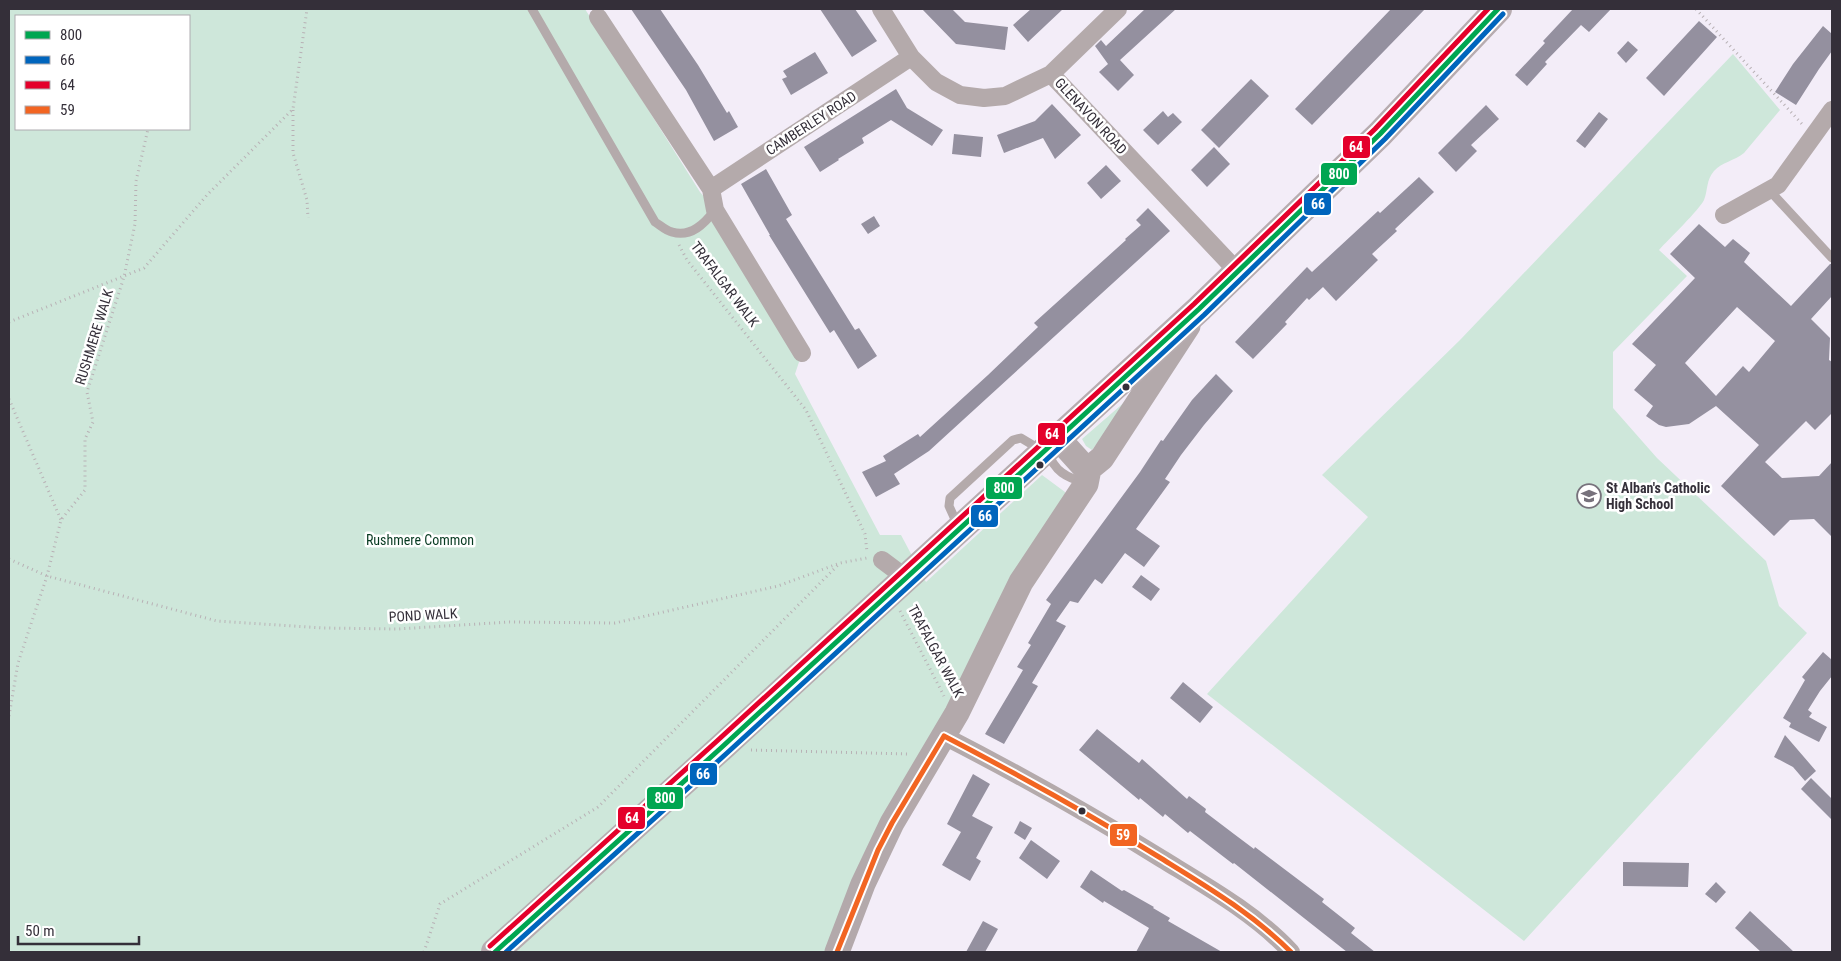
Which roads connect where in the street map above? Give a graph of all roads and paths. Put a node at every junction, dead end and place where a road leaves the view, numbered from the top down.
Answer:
1 (307, 9) edge
2 (532, 9) edge
3 (881, 9) edge
4 (1118, 9) edge
5 (1498, 9) edge
6 (1696, 9) edge
7 (598, 17) dead end
8 (911, 57) junction
9 (1051, 74) junction
10 (293, 109) junction
11 (1832, 110) edge
12 (148, 130) edge
13 (1813, 136) junction
14 (711, 189) junction
15 (1769, 190) junction
16 (715, 210) junction
17 (1724, 215) dead end
18 (308, 218) dead end
19 (672, 232) junction
20 (1832, 258) edge
21 (1238, 272) junction
22 (124, 277) junction
23 (1199, 309) junction
24 (9, 322) edge
25 (802, 353) dead end
26 (9, 399) edge
27 (1050, 446) junction
28 (1086, 476) junction
29 (61, 520) junction
30 (9, 559) edge
31 (874, 559) junction
32 (840, 563) junction
33 (47, 576) junction
34 (900, 590) junction
35 (947, 702) dead end
36 (9, 716) edge
37 (944, 736) junction
38 (744, 750) dead end
39 (926, 767) junction
40 (424, 952) edge
41 (495, 952) edge
42 (837, 952) edge
43 (1291, 952) edge

1 - 10 path
2 - 19 lane
3 - 8 street, GLENAVON ROAD
4 - 9 street
5 - 21 main road
6 - 13 path
7 - 14 street
8 - 9 street, GLENAVON ROAD
8 - 14 street, CAMBERLEY ROAD
9 - 21 street, GLENAVON ROAD
10 - 18 path
10 - 22 path, RUSHMERE WALK
11 - 13 street
12 - 22 path, RUSHMERE WALK
13 - 15 street
14 - 16 street
15 - 17 street
15 - 20 lane
16 - 19 lane
16 - 25 street
19 - 31 path, TRAFALGAR WALK
21 - 23 main road
22 - 24 path
22 - 29 path, RUSHMERE WALK
23 - 27 main road
23 - 28 street
26 - 29 path
27 - 28 street
27 - 34 main road
28 - 37 street
29 - 33 path, RUSHMERE WALK
30 - 33 path, POND WALK
31 - 32 path
31 - 34 street
32 - 33 path, POND WALK
32 - 40 path
33 - 36 path, RUSHMERE WALK
34 - 35 path, TRAFALGAR WALK
34 - 41 main road
37 - 39 street
37 - 43 street
38 - 39 path
39 - 42 street

